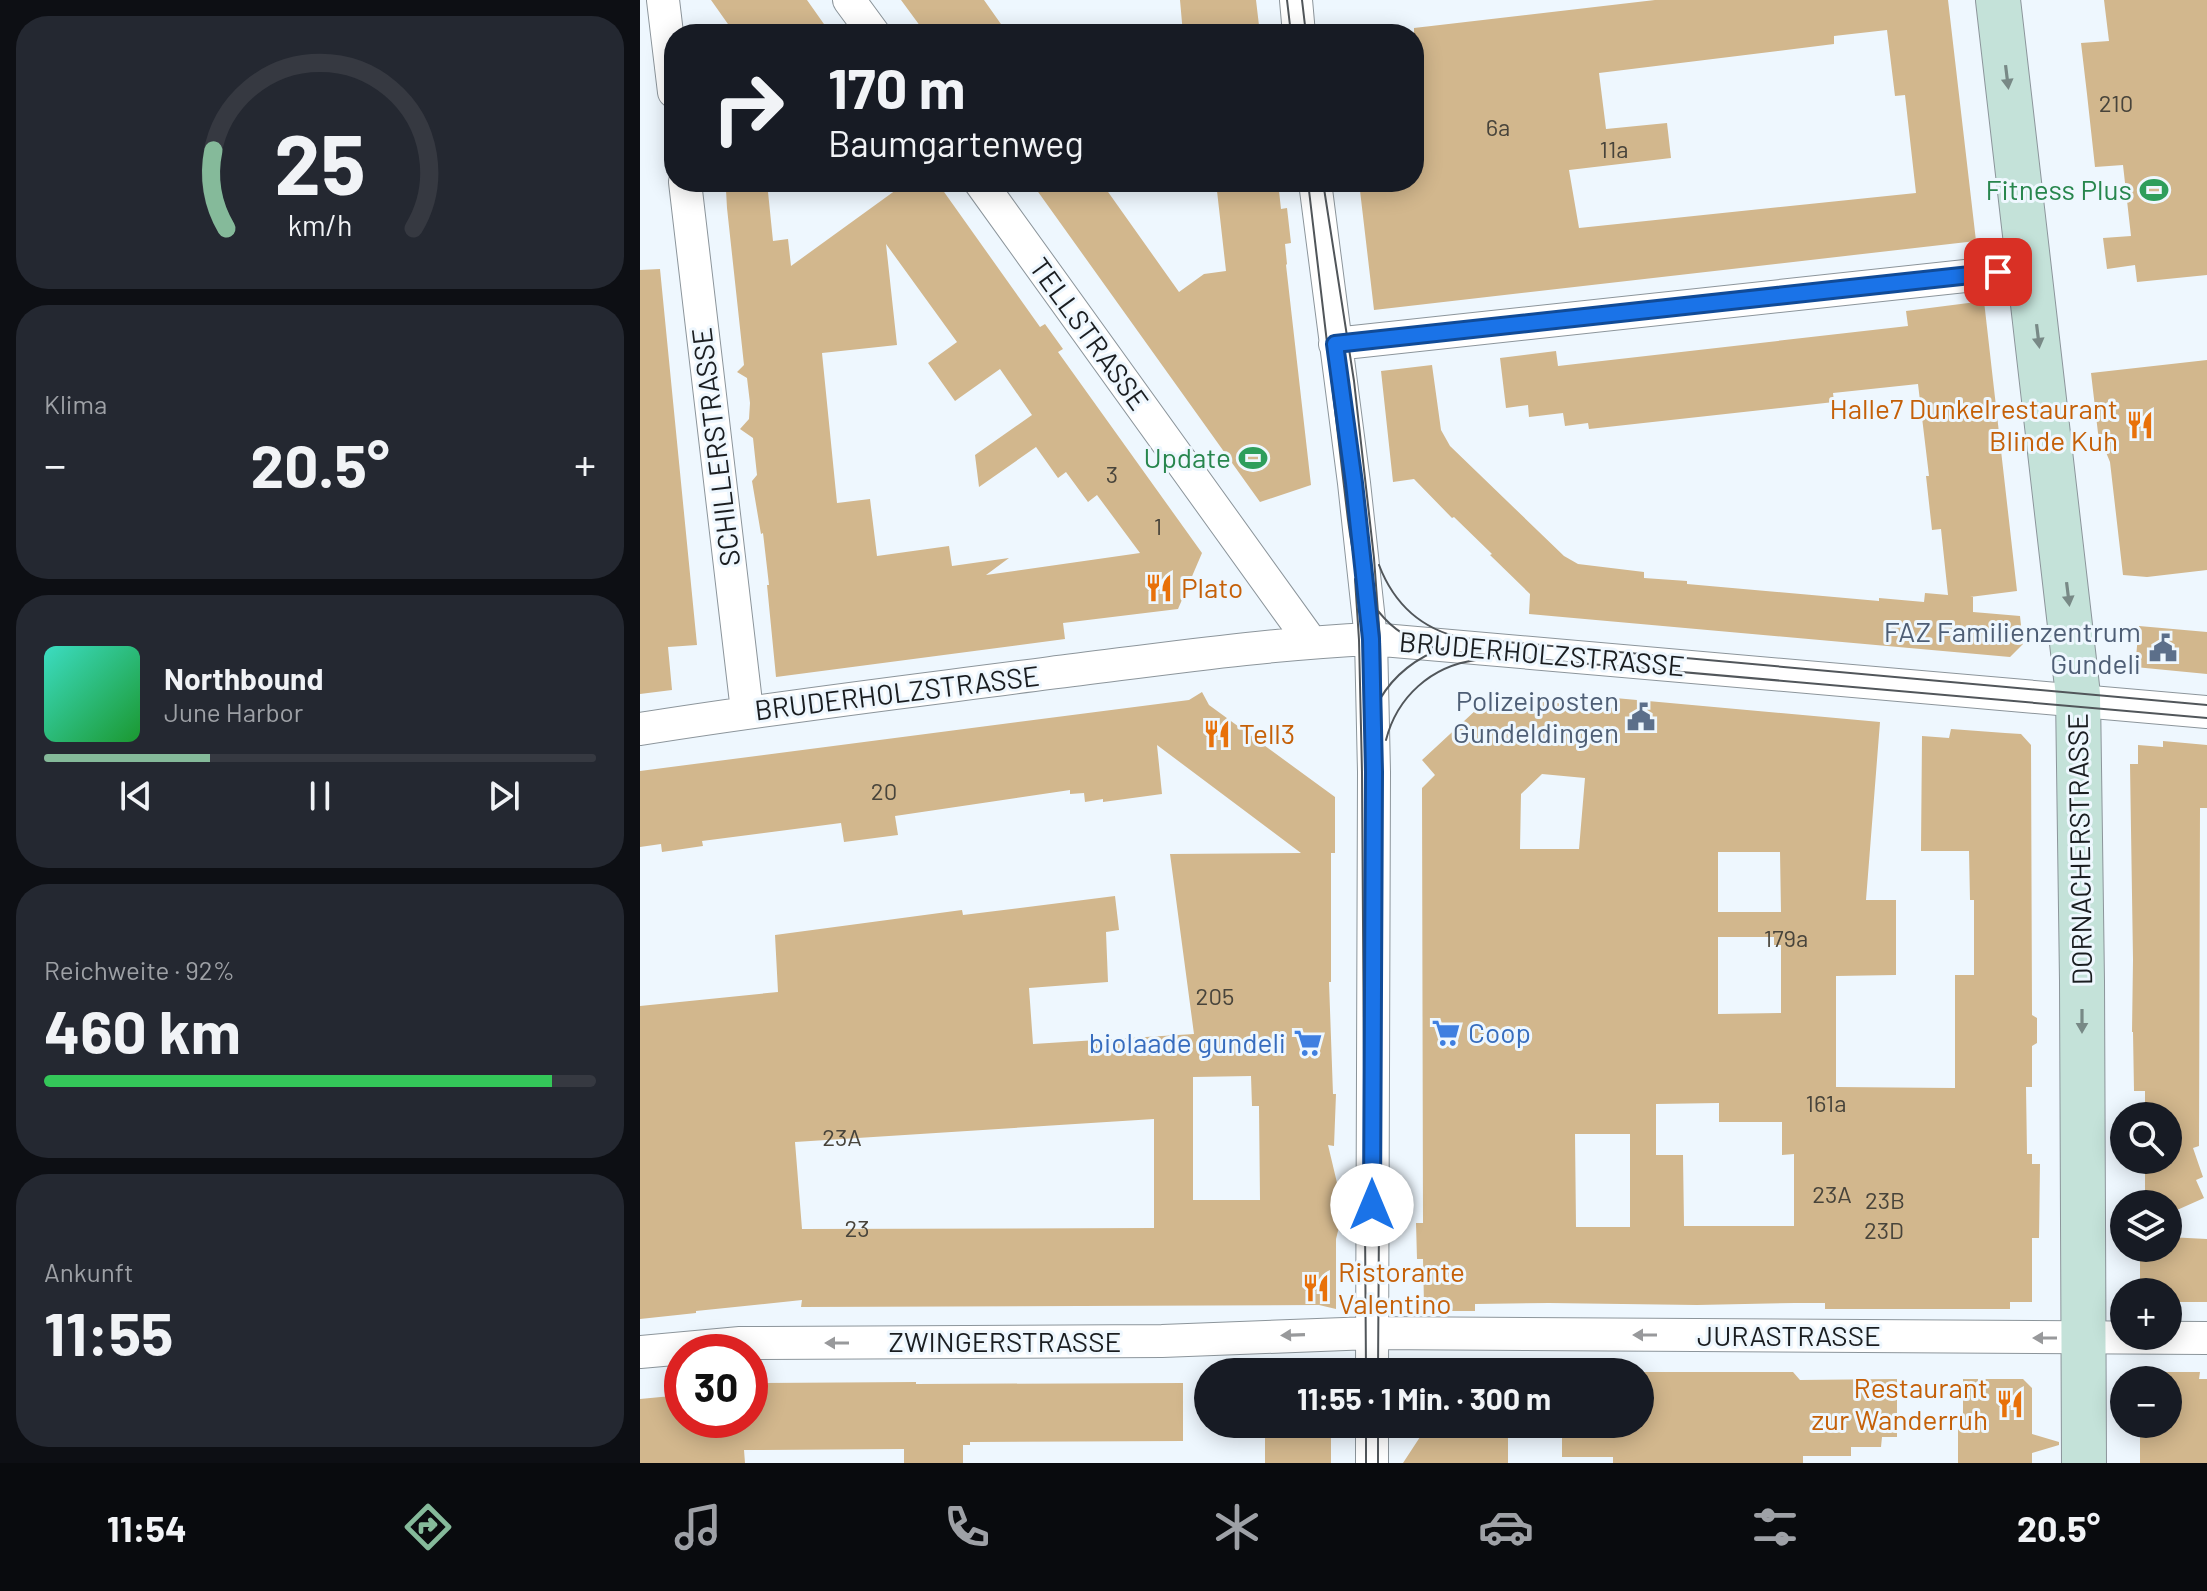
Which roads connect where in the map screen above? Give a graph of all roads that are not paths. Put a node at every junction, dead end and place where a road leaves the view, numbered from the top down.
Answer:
1 (663, 0) edge
2 (849, 0) edge
3 (1998, 0) edge
4 (666, 24) edge
5 (867, 24) edge
6 (686, 192) edge
7 (987, 192) edge
8 (1316, 192) edge
9 (2030, 269) junction
10 (1335, 344) junction
11 (1371, 639) junction
12 (1311, 642) junction
13 (2078, 702) junction
14 (747, 711) junction
15 (2207, 712) edge
16 (640, 729) edge
17 (1371, 1333) junction
18 (2083, 1338) junction
19 (2207, 1338) edge
20 (640, 1352) edge
21 (1372, 1358) edge
22 (1372, 1438) edge
23 (1372, 1463) edge
24 (2084, 1463) edge

1 - 4 street
2 - 5 street
3 -> 9 main road, DORNACHERSTRASSE
6 - 14 street, SCHILLERSTRASSE
7 - 12 street, TELLSTRASSE
8 - 10 street
9 - 10 street
9 -> 13 main road, DORNACHERSTRASSE
10 - 11 street
11 - 12 street, BRUDERHOLZSTRASSE
11 - 13 street, BRUDERHOLZSTRASSE
11 - 17 street
12 - 14 street, BRUDERHOLZSTRASSE
13 - 15 street, BRUDERHOLZSTRASSE
13 -> 18 main road, DORNACHERSTRASSE
14 - 16 street, BRUDERHOLZSTRASSE
18 -> 17 street, JURASTRASSE
17 -> 20 street, ZWINGERSTRASSE
17 - 21 street
18 - 19 street, JURASTRASSE
18 - 24 main road, DORNACHERSTRASSE
22 - 23 street

